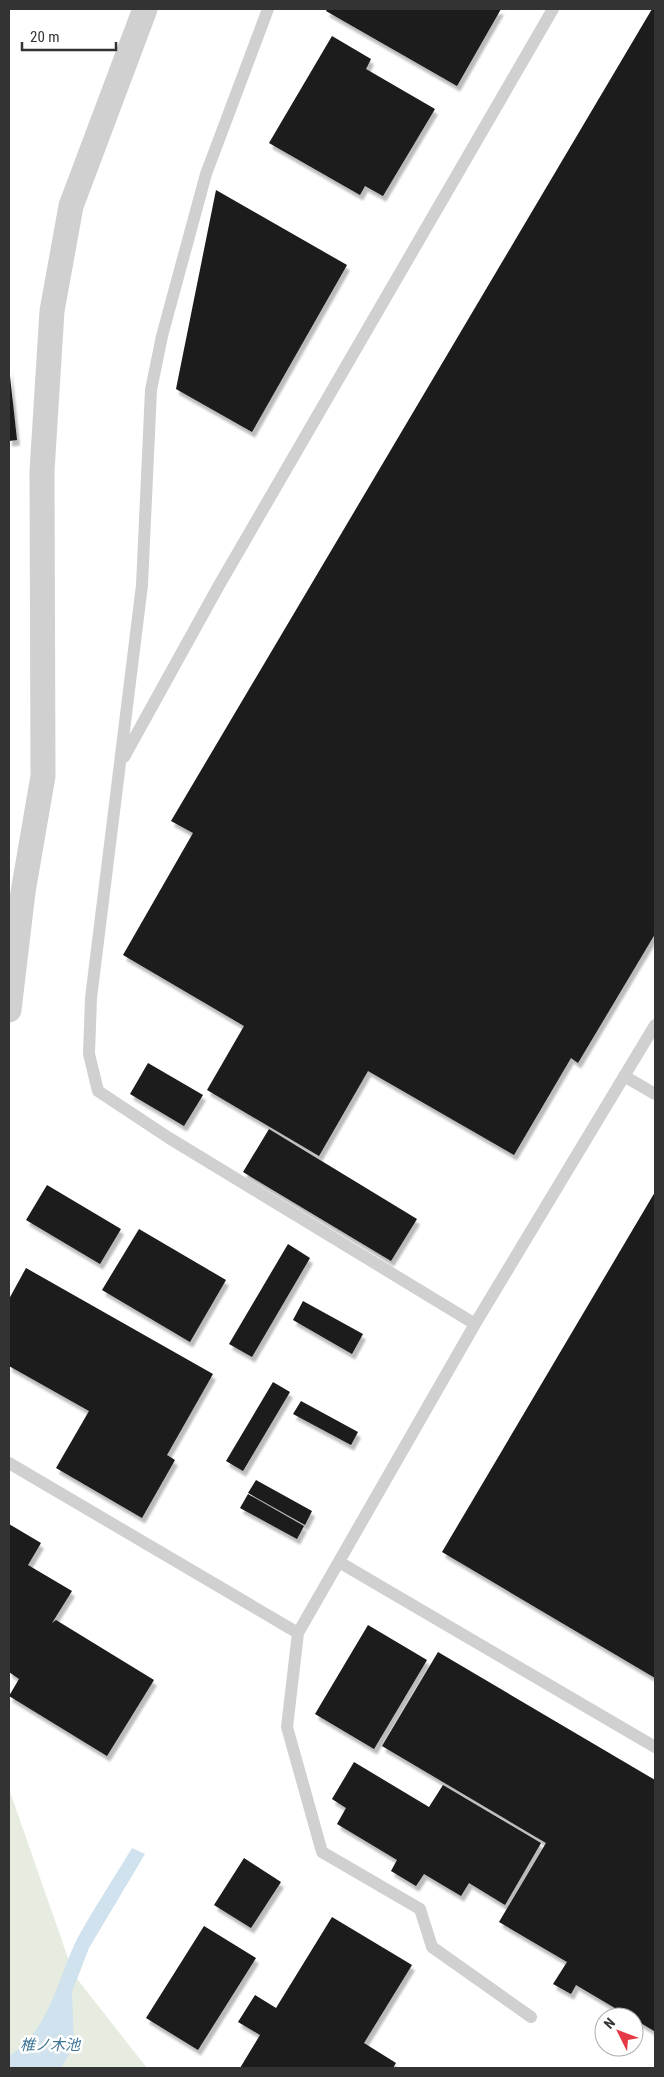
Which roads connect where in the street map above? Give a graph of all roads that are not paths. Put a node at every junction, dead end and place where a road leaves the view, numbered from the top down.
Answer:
1 (145, 9) edge
2 (268, 9) edge
3 (553, 9) edge
4 (120, 764) junction
5 (9, 1010) edge
6 (655, 1025) edge
7 (624, 1076) junction
8 (655, 1094) edge
9 (475, 1324) junction
10 (9, 1463) edge
11 (339, 1562) junction
12 (298, 1633) junction
13 (655, 1747) edge
14 (530, 2016) dead end

1 - 5 street
2 - 4 lane
3 - 4 lane
4 - 9 lane
6 - 7 lane
7 - 8 lane
7 - 9 lane
9 - 11 lane
10 - 12 lane
11 - 12 lane
11 - 13 lane
12 - 14 lane

